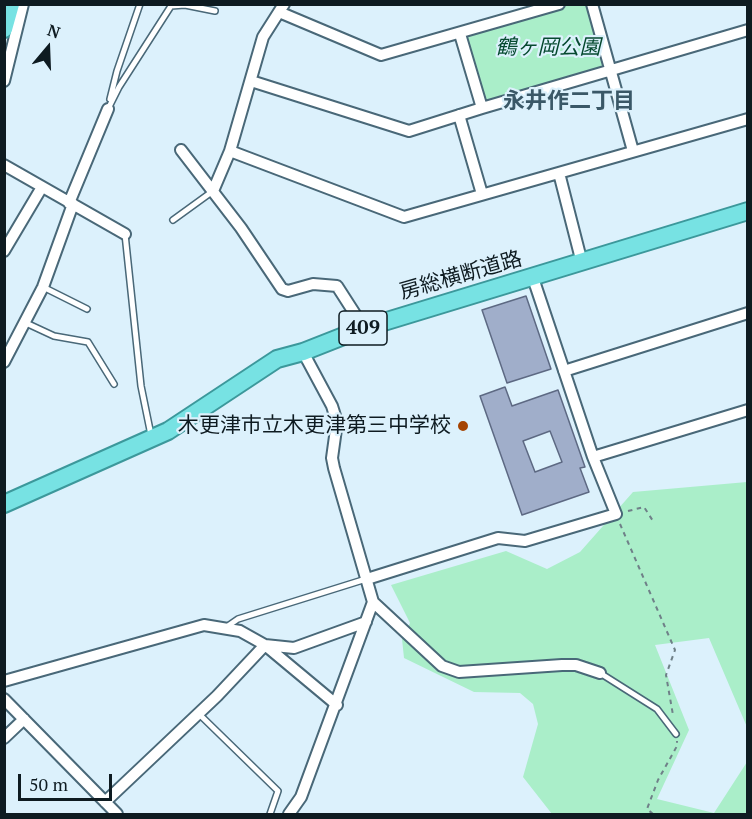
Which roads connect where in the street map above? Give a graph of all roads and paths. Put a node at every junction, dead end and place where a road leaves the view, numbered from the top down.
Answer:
1 (11, 4) edge
2 (23, 4) edge
3 (140, 4) edge
4 (559, 4) edge
5 (592, 4) edge
6 (281, 8) edge
7 (520, 10) edge
8 (215, 12) dead end
9 (4, 29) edge
10 (747, 30) edge
11 (460, 34) junction
12 (610, 70) junction
13 (4, 81) edge
14 (251, 81) junction
15 (482, 108) junction
16 (108, 109) junction
17 (459, 115) junction
18 (747, 119) edge
19 (181, 150) dead end
20 (230, 151) junction
21 (633, 151) junction
22 (4, 165) edge
23 (559, 173) junction
24 (42, 186) junction
25 (213, 191) junction
26 (482, 194) junction
27 (71, 203) junction
28 (746, 216) edge
29 (173, 220) dead end
30 (125, 234) joint
31 (4, 251) edge
32 (582, 263) junction
33 (533, 278) junction
34 (43, 287) junction
35 (87, 309) dead end
36 (747, 313) edge
37 (26, 323) junction
38 (364, 328) junction
39 (303, 352) junction
40 (4, 362) edge
41 (564, 371) junction
42 (114, 384) dead end
43 (747, 410) edge
44 (152, 439) junction
45 (593, 457) junction
46 (4, 504) edge
47 (616, 514) junction
48 (652, 521) dead end
49 (367, 579) junction
50 (374, 602) junction
51 (366, 622) junction
52 (224, 629) junction
53 (667, 631) dead end
54 (265, 645) junction
55 (600, 673) joint
56 (4, 681) edge
57 (4, 699) edge
58 (337, 705) junction
59 (199, 714) junction
60 (24, 719) junction
61 (676, 734) dead end
62 (4, 738) edge
63 (105, 802) junction
64 (117, 814) edge
65 (270, 814) edge
66 (289, 814) edge

1 - 9 highway
2 - 13 street
3 - 16 lane
4 - 7 street
5 - 12 street
6 - 11 street
6 - 14 street
7 - 11 street
8 - 16 lane
10 - 12 street
11 - 15 street
12 - 15 street
12 - 21 street
14 - 17 street
14 - 20 street
15 - 17 street
16 - 27 street
17 - 26 street
18 - 21 street
19 - 25 street
20 - 25 street
20 - 26 street
21 - 23 street
22 - 24 street
23 - 26 street
23 - 32 street
24 - 27 street
24 - 31 street
25 - 29 lane
25 - 38 street
27 - 30 street
27 - 34 street
28 - 32 highway, 房総横断道路 / 409
30 - 44 lane
32 - 33 highway, 房総横断道路 / 409
33 - 38 highway, 房総横断道路 / 409
33 - 41 street
34 - 35 lane
34 - 37 street
36 - 41 street
37 - 40 street
37 - 42 lane
38 - 39 highway, 房総横断道路 / 409
39 - 44 highway, 房総横断道路 / 409
39 - 49 street
41 - 45 street
43 - 45 street
44 - 46 highway, 房総横断道路 / 409
45 - 47 street
47 - 48 path
47 - 49 street
47 - 53 path
49 - 50 street
49 - 52 lane
50 - 51 street
50 - 55 street
51 - 54 street
51 - 58 street
52 - 54 street
52 - 56 street
54 - 58 street
54 - 59 street
55 - 61 lane
57 - 60 street
58 - 66 street
59 - 63 street
59 - 65 lane
60 - 62 street
60 - 63 street
63 - 64 street

